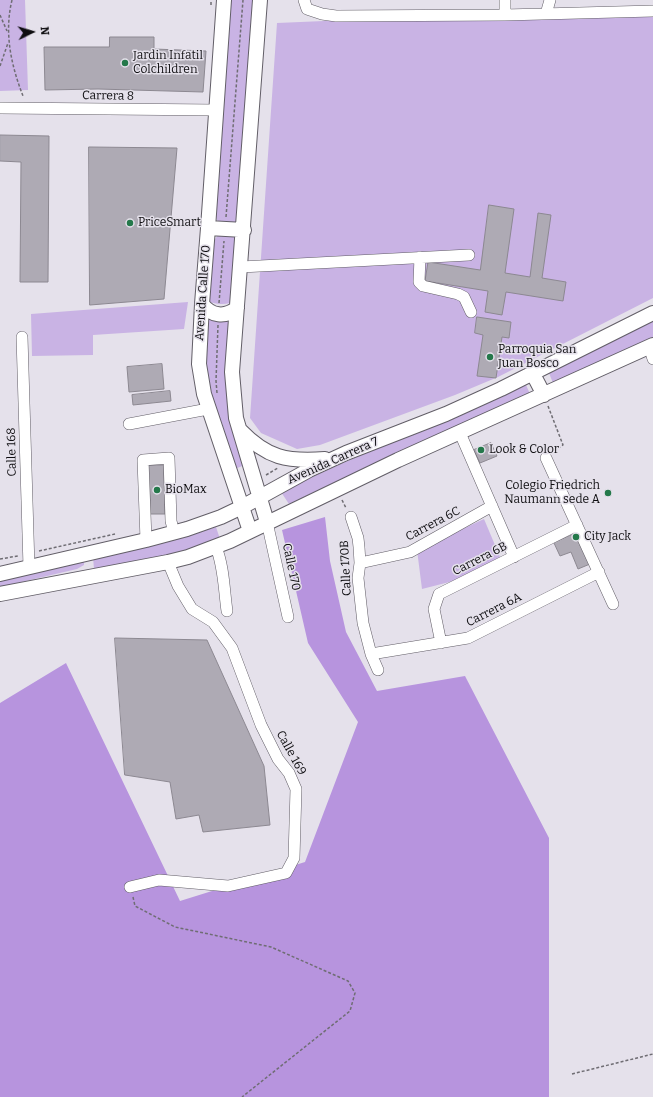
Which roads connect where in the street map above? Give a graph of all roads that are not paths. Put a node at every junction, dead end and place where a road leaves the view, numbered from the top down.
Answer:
1 (224, 0) edge
2 (260, 0) edge
3 (304, 0) edge
4 (504, 0) edge
5 (550, 0) edge
6 (653, 11) edge
7 (546, 14) junction
8 (505, 15) junction
9 (0, 108) edge
10 (216, 110) junction
11 (208, 228) junction
12 (244, 230) junction
13 (469, 255) dead end
14 (420, 257) junction
15 (241, 267) junction
16 (202, 304) junction
17 (237, 308) junction
18 (471, 312) dead end
19 (653, 312) edge
20 (22, 337) dead end
21 (652, 350) edge
22 (533, 374) junction
23 (545, 399) junction
24 (208, 409) junction
25 (129, 424) dead end
26 (239, 429) junction
27 (460, 433) junction
28 (546, 458) road end
29 (334, 459) junction
30 (260, 498) junction
31 (492, 506) junction
32 (242, 508) junction
33 (351, 517) road end
34 (267, 522) junction
35 (577, 525) junction
36 (250, 531) junction
37 (174, 533) junction
38 (146, 540) junction
39 (216, 547) junction
40 (82, 555) junction
41 (514, 557) junction
42 (28, 560) junction
43 (168, 562) junction
44 (360, 563) junction
45 (599, 572) junction
46 (0, 574) edge
47 (82, 578) junction
48 (0, 594) edge
49 (613, 604) dead end
50 (227, 611) dead end
51 (288, 617) dead end
52 (441, 643) junction
53 (370, 654) junction
54 (378, 670) dead end
55 (130, 887) road end

1 - 10 main road, Avenida Calle 170
2 - 12 main road
3 - 8 street
4 - 8 street
5 - 7 street
6 - 7 street
7 - 8 street
9 - 10 street, Carrera 8
10 - 11 main road, Avenida Calle 170
11 - 12 main road
11 - 16 main road, Avenida Calle 170
12 - 15 main road
13 - 14 street
14 - 15 street
14 - 18 street
15 - 17 main road
16 - 17 main road
16 - 24 main road, Avenida Calle 170
17 - 26 main road
19 - 22 main road, Avenida Carrera 7
20 - 42 street, Calle 168
21 - 23 main road
22 - 23 main road
22 - 29 main road, Avenida Carrera 7
23 - 27 main road
24 - 25 street
24 - 32 main road, Avenida Calle 170
26 - 29 main road
26 - 30 main road
27 - 31 street
27 - 34 main road
28 - 35 street
29 - 30 main road, Avenida Carrera 7
30 - 32 main road, Avenida Carrera 7
30 - 34 main road
31 - 41 street
31 - 44 street, Carrera 6C
32 - 36 main road, Avenida Calle 170
32 - 37 main road, Avenida Carrera 7
33 - 44 street, Calle 170B
34 - 36 main road
34 - 51 street, Calle 170
35 - 41 street, Carrera 6B
35 - 45 street
36 - 39 main road
37 - 38 main road, Avenida Carrera 7
37 - 38 street
38 - 40 main road, Avenida Carrera 7
39 - 43 main road
39 - 50 street
40 - 42 main road, Avenida Carrera 7
40 - 47 main road
41 - 52 street, Carrera 6B
42 - 46 main road, Avenida Carrera 7
43 - 47 main road
43 - 55 street, Calle 169
44 - 53 street, Calle 170B
45 - 49 street
45 - 52 street, Carrera 6A
47 - 48 main road
52 - 53 street, Carrera 6A
53 - 54 street, Calle 170B

